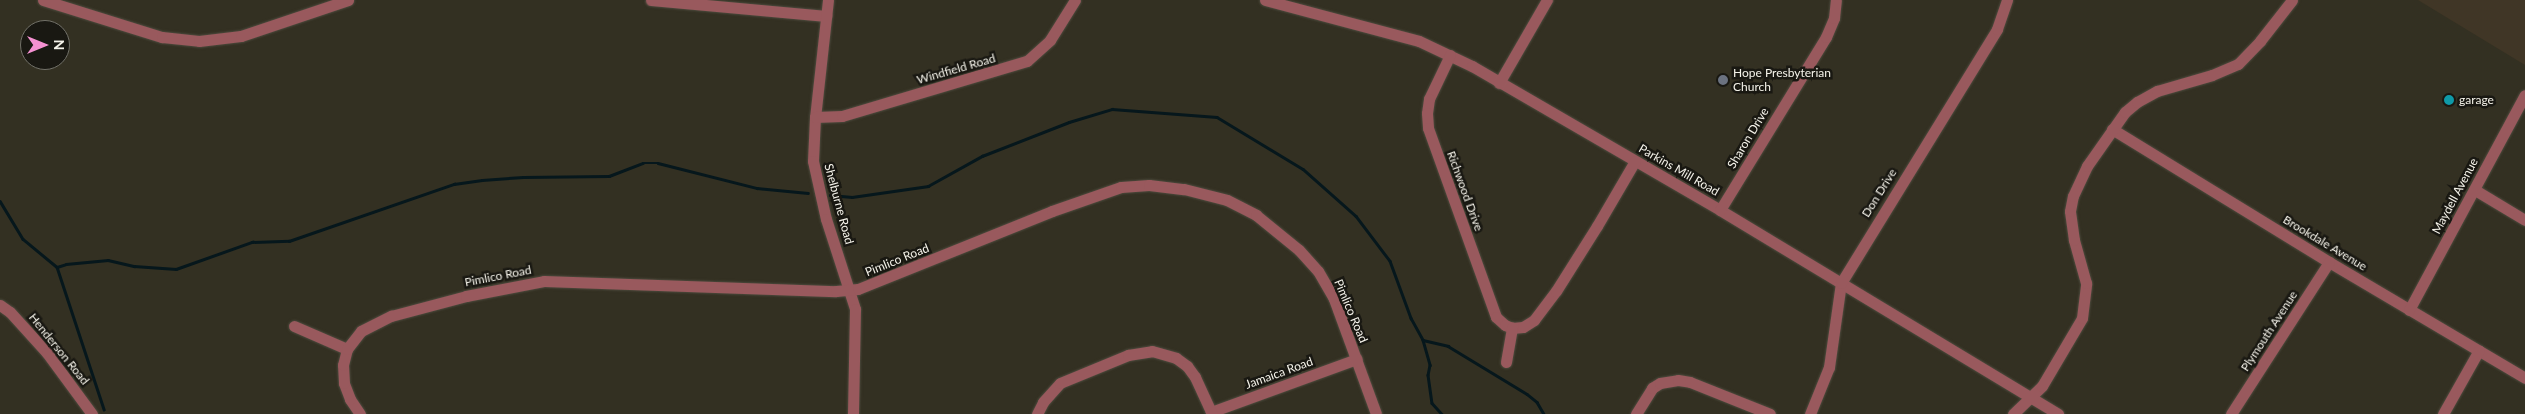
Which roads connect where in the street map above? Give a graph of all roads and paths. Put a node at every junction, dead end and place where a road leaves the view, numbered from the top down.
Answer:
1 (43, 0) edge
2 (348, 0) edge
3 (651, 0) edge
4 (828, 0) edge
5 (1075, 0) edge
6 (1265, 0) edge
7 (1547, 0) edge
8 (1836, 0) edge
9 (2007, 0) edge
10 (2292, 0) edge
11 (826, 16) junction
12 (1450, 55) junction
13 (1499, 83) junction
14 (2525, 95) edge
15 (815, 117) junction
16 (2112, 129) junction
17 (1635, 161) junction
18 (2475, 190) junction
19 (1720, 210) junction
20 (2525, 220) edge
21 (2330, 262) junction
22 (1841, 283) junction
23 (849, 290) junction
24 (0, 305) edge
25 (2409, 310) junction
26 (294, 326) dead end
27 (1512, 328) junction
28 (348, 349) junction
29 (2479, 350) junction
30 (1357, 359) junction
31 (1506, 362) dead end
32 (2525, 378) edge
33 (2030, 398) junction
34 (1212, 413) edge
35 (92, 414) edge
36 (360, 414) edge
37 (853, 414) edge
38 (1037, 414) edge
39 (1376, 414) edge
40 (1636, 414) edge
41 (1770, 414) edge
42 (1810, 414) edge
43 (2013, 414) edge
44 (2058, 414) edge
45 (2231, 414) edge
46 (2443, 414) edge

1 - 2 street
3 - 11 street
4 - 11 street, Shelburne Road
5 - 15 street, Windfield Road
6 - 12 street, Parkins Mill Road
7 - 13 street
8 - 19 street, Sharon Drive
9 - 22 street, Don Drive
10 - 16 street
11 - 15 street, Shelburne Road
12 - 13 street, Parkins Mill Road
12 - 27 street, Richwood Drive
13 - 17 street, Parkins Mill Road
14 - 18 street, Maydell Avenue
15 - 23 street, Shelburne Road
16 - 21 street, Brookdale Avenue
16 - 33 street
17 - 19 street, Parkins Mill Road
17 - 27 street
18 - 20 street
18 - 25 street, Maydell Avenue
19 - 22 street, Parkins Mill Road
21 - 25 street, Brookdale Avenue
21 - 45 street, Plymouth Avenue
22 - 33 street, Parkins Mill Road
22 - 42 street, Don Drive
23 - 28 street, Pimlico Road
23 - 30 street, Pimlico Road
23 - 37 street, Shelburne Road
24 - 35 street, Henderson Road
25 - 29 street, Brookdale Avenue
26 - 28 street
27 - 31 street
28 - 36 street, Pimlico Road
29 - 32 street, Brookdale Avenue
29 - 46 street
30 - 34 street, Jamaica Road
30 - 39 street, Pimlico Road
33 - 43 street
33 - 44 street, Parkins Mill Road
34 - 38 street
40 - 41 street

